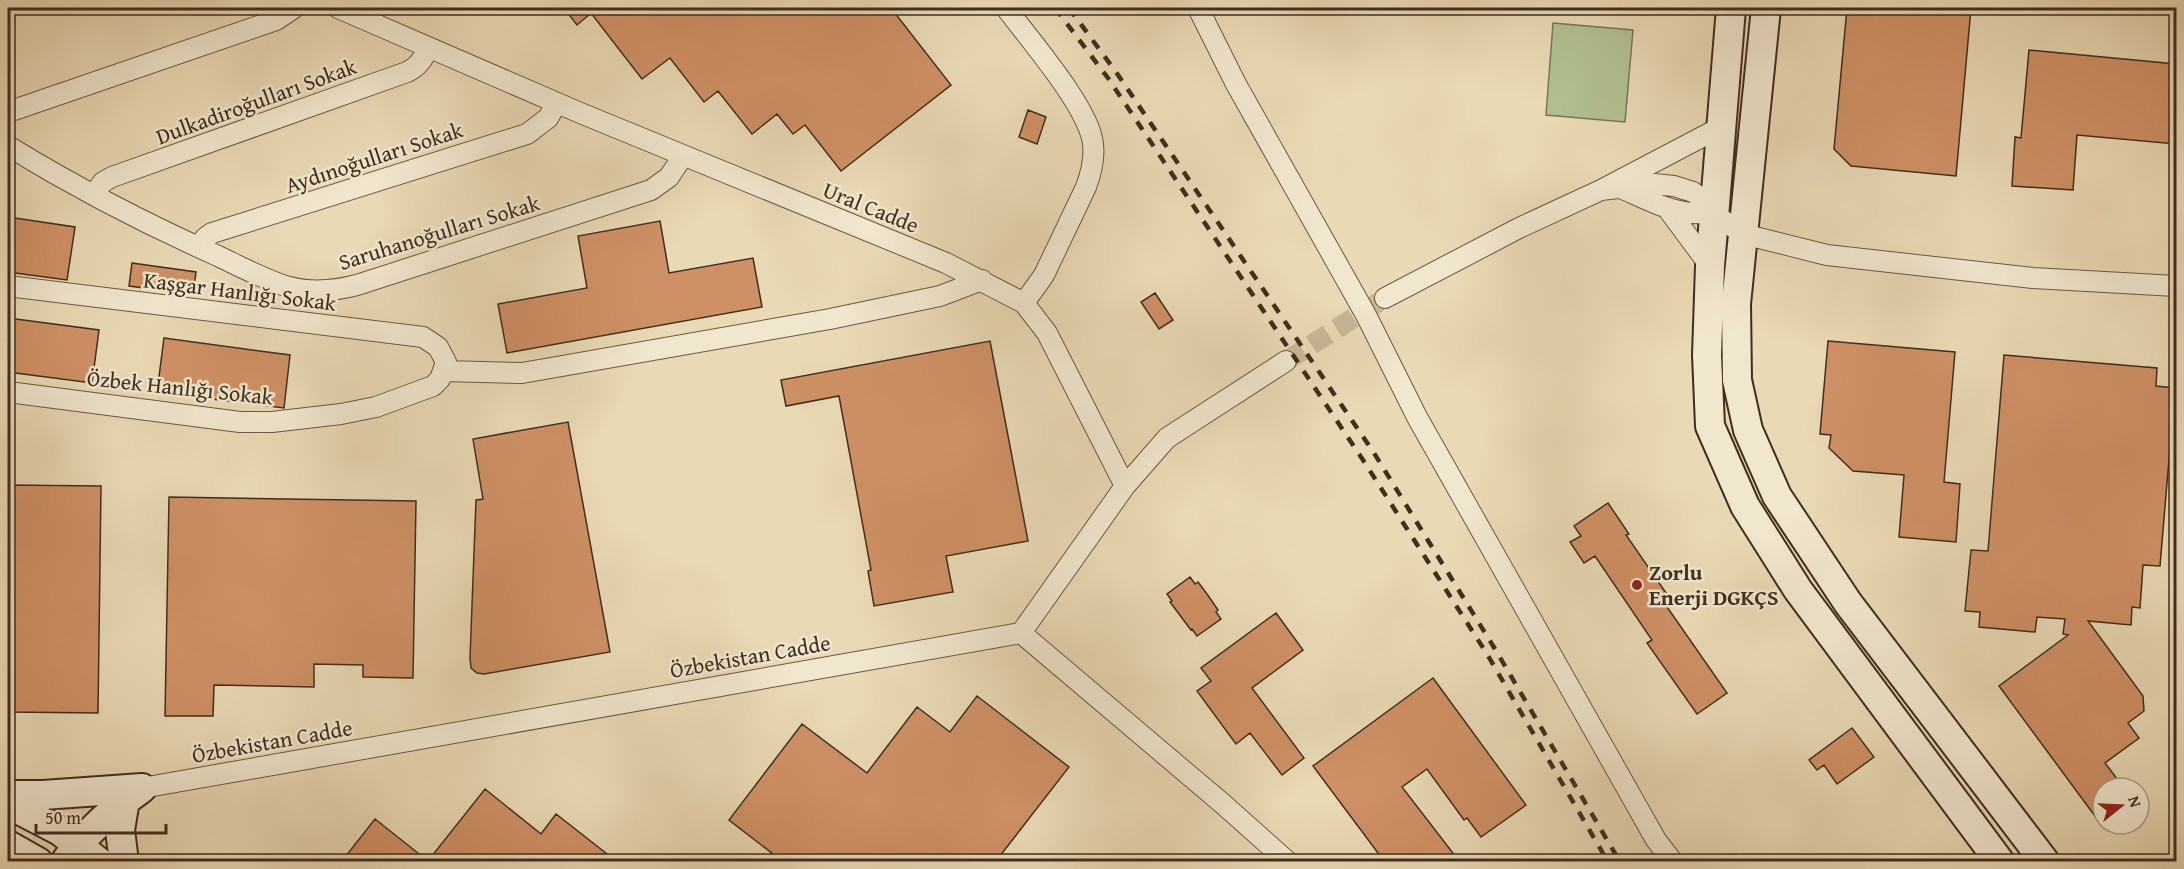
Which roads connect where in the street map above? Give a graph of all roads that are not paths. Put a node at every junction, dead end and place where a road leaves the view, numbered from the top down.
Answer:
1 (294, 8) edge
2 (338, 8) edge
3 (1006, 8) edge
4 (1198, 8) edge
5 (1731, 8) edge
6 (1766, 8) edge
7 (428, 47) junction
8 (557, 103) junction
9 (8, 112) edge
10 (1721, 127) junction
11 (8, 146) edge
12 (683, 156) junction
13 (1623, 189) junction
14 (1600, 190) junction
15 (94, 194) junction
16 (1666, 208) junction
17 (1713, 214) junction
18 (1743, 234) junction
19 (199, 247) junction
20 (1710, 266) junction
21 (982, 280) junction
22 (8, 286) edge
23 (2176, 286) edge
24 (1385, 298) tunnel mouth
25 (1024, 303) junction
26 (1286, 362) tunnel mouth
27 (444, 371) junction
28 (8, 392) edge
29 (1125, 486) junction
30 (1021, 633) junction
31 (134, 794) junction
32 (8, 795) edge
33 (8, 804) edge
34 (8, 845) edge
35 (81, 856) edge
36 (38, 861) edge
37 (124, 861) edge
38 (1288, 861) edge
39 (1672, 861) edge
40 (2000, 861) edge
41 (2045, 861) edge

1 - 9 street
2 - 7 street, Ural Cadde
3 - 25 street
4 - 39 street
5 - 10 street
6 - 18 street
7 - 8 street, Ural Cadde
7 - 15 street, Dulkadiroğulları Sokak
8 - 12 street, Ural Cadde
8 - 19 street, Aydınoğulları Sokak
10 - 14 street
10 - 17 street
11 - 15 street, Saruhanoğulları Sokak
12 - 19 street, Saruhanoğulları Sokak
12 - 21 street, Ural Cadde
13 - 14 street
13 - 16 street
13 - 17 street
14 - 24 street
15 - 19 street, Saruhanoğulları Sokak
16 - 17 street
16 - 20 street
17 - 18 street
17 - 20 street
18 - 23 street
18 - 41 street
20 - 40 street
21 - 25 street, Ural Cadde
21 - 27 street
22 - 27 street, Kaşgar Hanlığı Sokak
25 - 29 street, Ural Cadde
26 - 29 street
27 - 28 street, Özbek Hanlığı Sokak
29 - 30 street
30 - 31 street, Özbekistan Cadde
30 - 38 street
31 - 32 street
31 - 35 street
31 - 37 street
33 - 35 street
34 - 36 street

